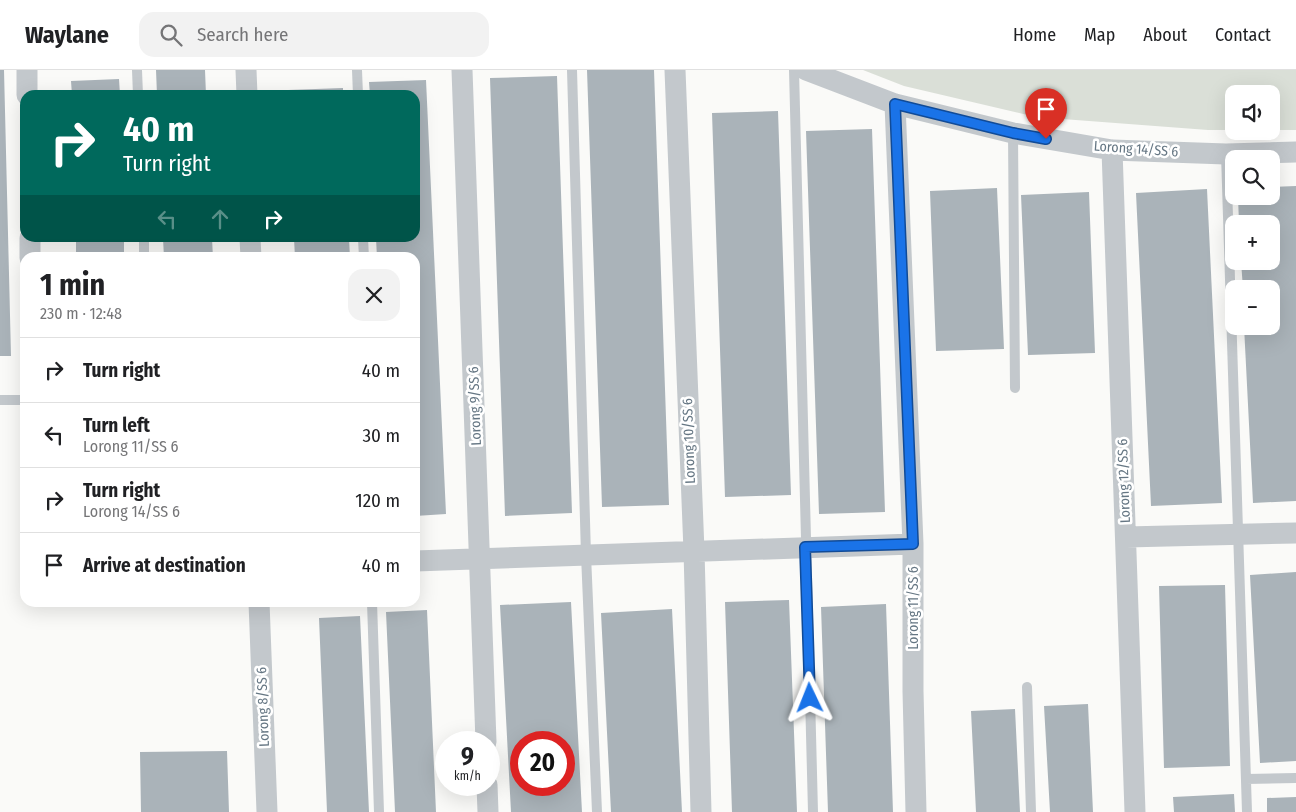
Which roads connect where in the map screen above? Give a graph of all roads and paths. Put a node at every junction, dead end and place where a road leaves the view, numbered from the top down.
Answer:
1 (27, 70) edge
2 (38, 70) edge
3 (137, 70) edge
4 (246, 70) edge
5 (357, 70) edge
6 (462, 70) edge
7 (572, 70) edge
8 (675, 70) edge
9 (794, 70) edge
10 (806, 70) edge
11 (27, 90) edge
12 (138, 90) edge
13 (247, 90) edge
14 (358, 90) edge
15 (895, 104) junction
16 (1013, 133) junction
17 (1112, 150) junction
18 (1280, 152) edge
19 (1296, 152) edge
20 (1225, 154) edge
21 (1228, 205) edge
22 (1015, 388) dead end
23 (0, 400) edge
24 (20, 400) edge
25 (1296, 533) edge
26 (1238, 534) junction
27 (1126, 537) junction
28 (913, 544) junction
29 (805, 547) junction
30 (694, 551) junction
31 (586, 555) junction
32 (481, 559) junction
33 (420, 561) edge
34 (258, 607) edge
35 (372, 607) edge
36 (1027, 687) dead end
37 (486, 731) edge
38 (1296, 778) edge
39 (1246, 780) junction
40 (487, 796) edge
41 (267, 812) edge
42 (379, 812) edge
43 (488, 812) edge
44 (596, 812) edge
45 (701, 812) edge
46 (813, 812) edge
47 (916, 812) edge
48 (1031, 812) edge
49 (1135, 812) edge
50 (1247, 812) edge

1 - 2 lane
1 - 11 street
3 - 12 lane
4 - 13 street
5 - 14 lane
6 - 32 street, Lorong 9/SS 6
7 - 31 lane
8 - 30 street, Lorong 10/SS 6
9 - 29 lane
10 - 15 street, Lorong 14/SS 6
15 - 16 street, Lorong 14/SS 6
15 - 28 street, Lorong 11/SS 6
16 - 17 street, Lorong 14/SS 6
16 - 22 lane
17 - 20 street, Lorong 14/SS 6
17 - 27 street, Lorong 12/SS 6
18 - 19 street, Lorong 14/SS 6
21 - 26 lane
23 - 24 lane
25 - 26 street
26 - 27 street
26 - 39 lane
27 - 49 street, Lorong 12/SS 6
28 - 29 street
28 - 47 street, Lorong 11/SS 6
29 - 30 street
29 - 46 lane
30 - 31 street
30 - 45 street, Lorong 10/SS 6
31 - 32 street
31 - 44 lane
32 - 33 street
32 - 37 street, Lorong 9/SS 6
34 - 41 street, Lorong 8/SS 6
35 - 42 lane
36 - 48 lane
38 - 39 lane
39 - 50 lane
40 - 43 street

